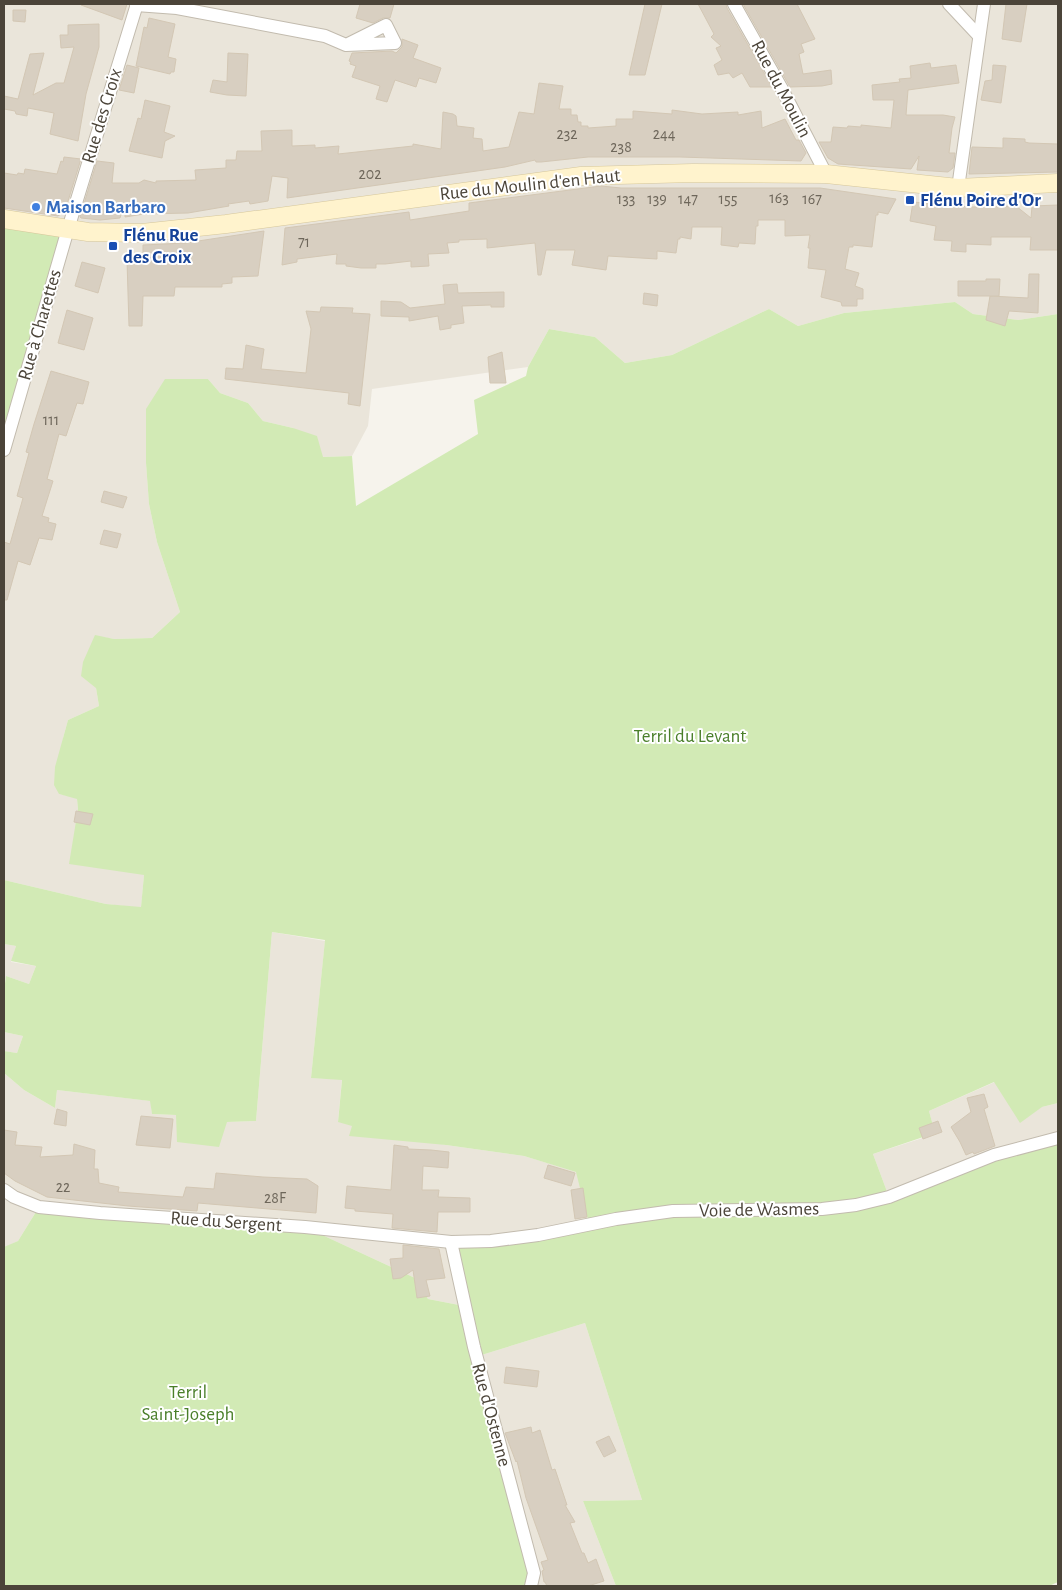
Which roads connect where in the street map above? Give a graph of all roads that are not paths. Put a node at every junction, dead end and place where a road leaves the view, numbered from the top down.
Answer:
1 (136, 4) edge
2 (734, 4) edge
3 (949, 4) edge
4 (984, 4) edge
5 (979, 36) junction
6 (346, 44) dead end
7 (826, 174) junction
8 (1058, 183) edge
9 (958, 188) junction
10 (4, 220) edge
11 (68, 229) junction
12 (4, 450) edge
13 (1058, 1138) edge
14 (4, 1190) edge
15 (451, 1242) junction
16 (531, 1586) edge

1 - 6 street
1 - 11 street, Rue des Croix
2 - 7 street, Rue du Moulin
3 - 5 street
4 - 5 street
5 - 9 street
7 - 9 street, Rue du Moulin d'en Haut
7 - 11 street, Rue du Moulin d'en Haut
8 - 9 street, Rue du Moulin d'en Haut
10 - 11 street, Rue du Moulin d'en Haut
11 - 12 street, Rue à Charettes
13 - 15 street, Voie de Wasmes
14 - 15 street, Rue du Sergent
15 - 16 street, Rue d'Ostenne

